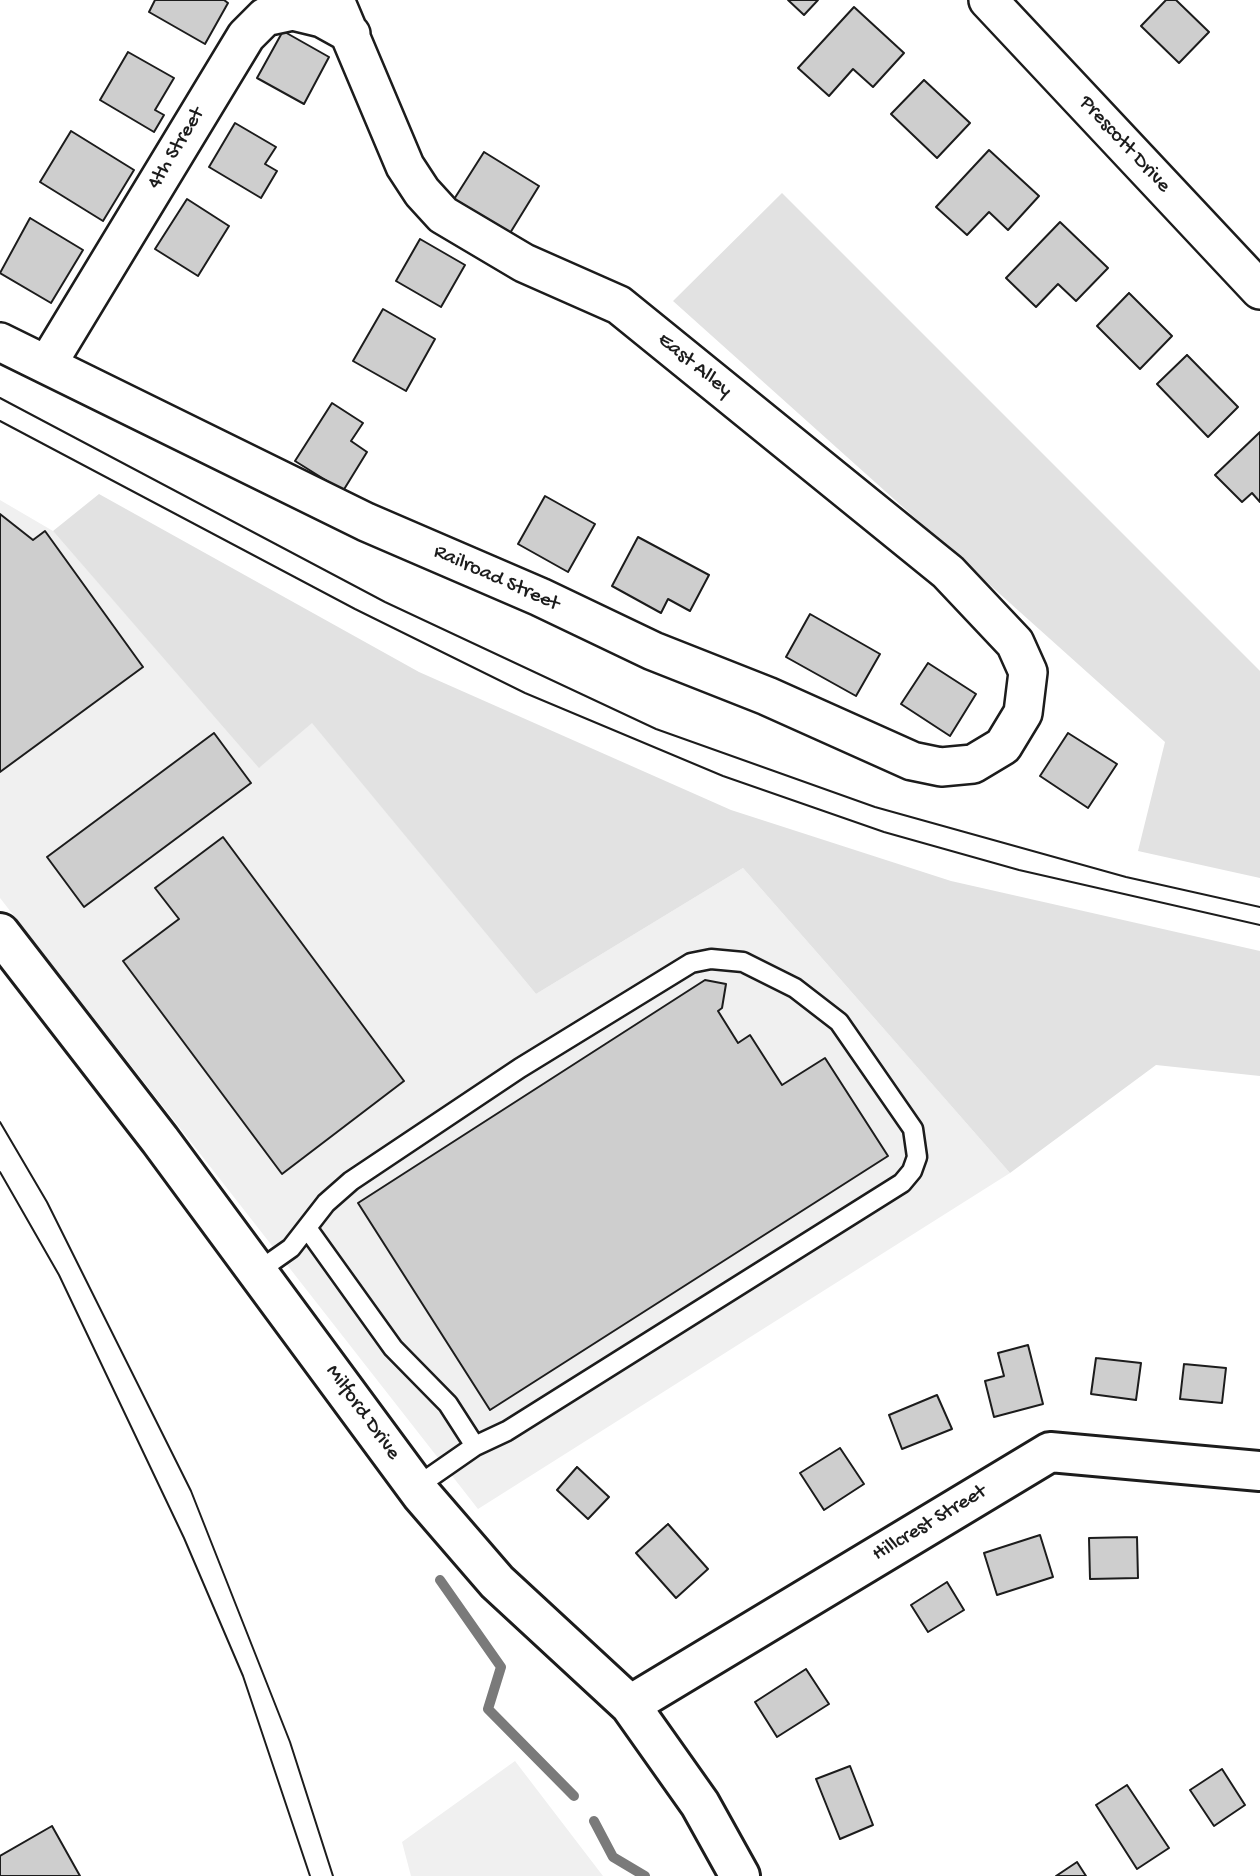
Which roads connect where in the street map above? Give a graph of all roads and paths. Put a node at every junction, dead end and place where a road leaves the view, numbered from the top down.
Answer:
1 (335, 0) edge
2 (988, 0) edge
3 (351, 34) junction
4 (1260, 290) edge
5 (0, 342) edge
6 (48, 363) junction
7 (1003, 746) joint
8 (0, 933) edge
9 (307, 1228) junction
10 (257, 1272) junction
11 (475, 1446) junction
12 (1260, 1471) edge
13 (416, 1487) junction
14 (630, 1705) junction
15 (740, 1876) edge

1 - 3 street, East Alley
2 - 4 street, Prescott Drive
3 - 6 street, 4th Street
3 - 7 street, East Alley
5 - 6 street, Railroad Street
6 - 7 street, Railroad Street
8 - 10 street, Milford Drive
9 - 10 lane
9 - 11 lane
9 - 11 lane
10 - 13 street, Milford Drive
11 - 13 lane
12 - 14 street, Hillcrest Street
13 - 14 street, Milford Drive
14 - 15 street, Milford Drive

